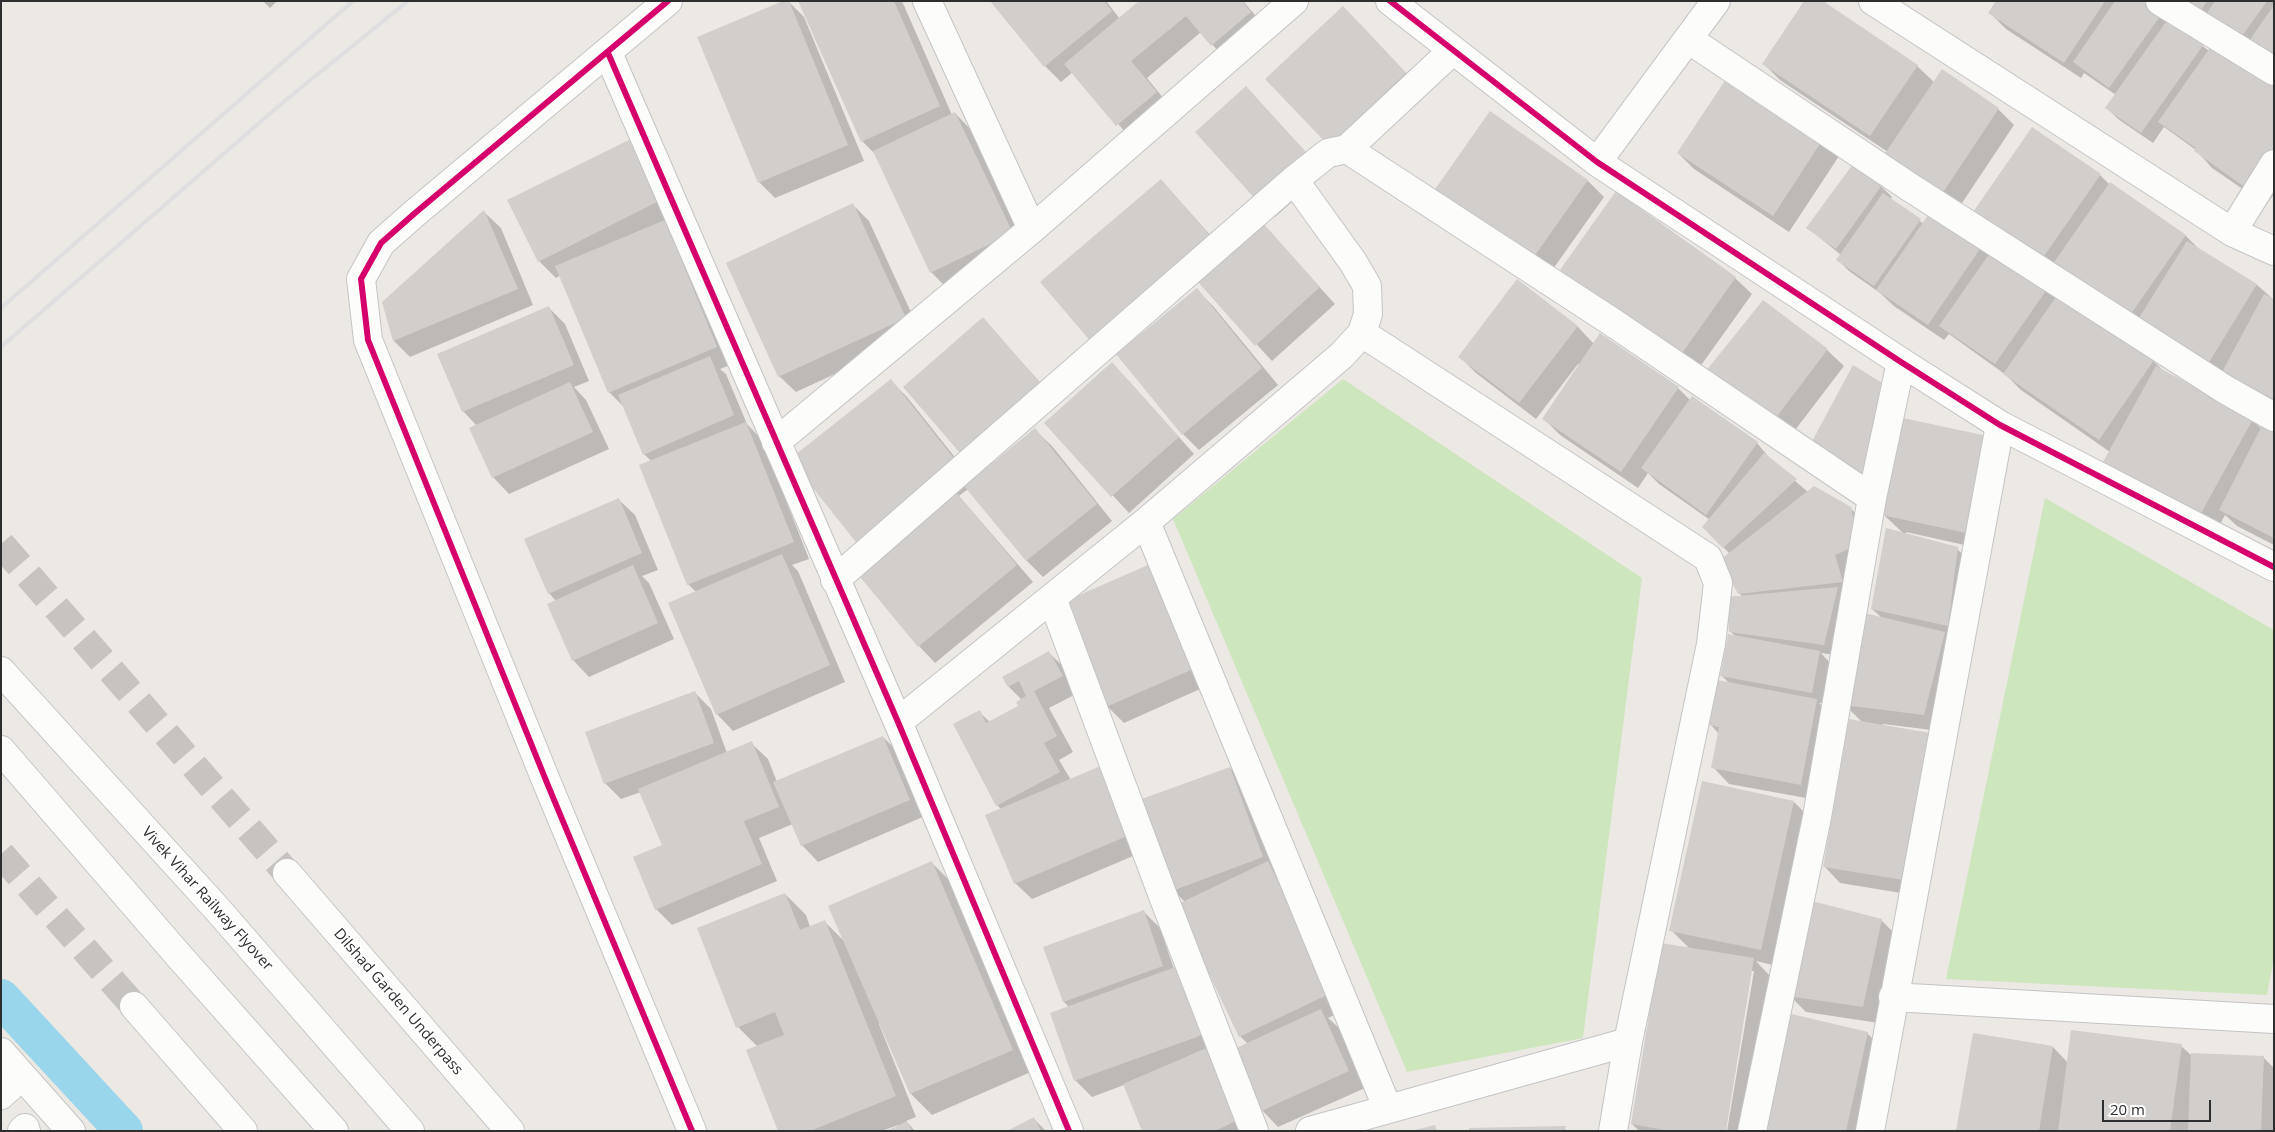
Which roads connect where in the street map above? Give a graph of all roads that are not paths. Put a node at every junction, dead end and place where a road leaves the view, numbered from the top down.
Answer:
1 (668, 1) edge
2 (927, 1) edge
3 (1294, 1) edge
4 (1390, 1) edge
5 (1716, 1) edge
6 (1873, 1) edge
7 (2160, 1) edge
8 (1688, 40) junction
9 (1452, 51) junction
10 (608, 53) junction
11 (2274, 71) edge
12 (1347, 149) junction
13 (1597, 162) junction
14 (2274, 164) edge
15 (1294, 180) junction
16 (1032, 229) junction
17 (2232, 232) junction
18 (2274, 251) edge
19 (1362, 333) junction
20 (1901, 362) junction
21 (2274, 417) edge
22 (2000, 425) junction
23 (776, 442) junction
24 (1872, 498) junction
25 (1146, 522) junction
26 (2274, 567) edge
27 (835, 580) junction
28 (1052, 598) junction
29 (1, 671) edge
30 (898, 722) junction
31 (1, 750) edge
32 (287, 873) tunnel mouth
33 (1893, 997) junction
34 (134, 1006) tunnel mouth
35 (2274, 1019) edge
36 (1628, 1042) junction
37 (1, 1052) edge
38 (22, 1076) junction
39 (1, 1095) edge
40 (1387, 1108) junction
41 (22, 1131) edge
42 (26, 1131) edge
43 (71, 1131) edge
44 (243, 1131) edge
45 (334, 1131) edge
46 (410, 1131) edge
47 (510, 1131) edge
48 (692, 1131) edge
49 (1069, 1131) edge
50 (1254, 1131) edge
51 (1310, 1131) edge
52 (1613, 1131) edge
53 (1752, 1131) edge
54 (1870, 1131) edge

1 - 10 street
2 - 16 street
3 - 16 street
4 - 9 street
5 - 8 street
6 - 17 street
7 - 11 street
8 - 13 street
8 - 21 street
9 - 12 street
9 - 13 street
10 - 23 street
10 - 48 street
12 - 15 street
12 - 24 street
13 - 20 street
14 - 17 street
15 - 19 street
15 - 27 street
16 - 23 street
17 - 18 street
19 - 25 street
19 - 36 street
20 - 22 street
20 - 24 street
22 - 26 street
22 - 33 street
23 - 27 street
24 - 53 street
25 - 28 street
25 - 40 street
27 - 30 street
28 - 30 street
28 - 50 street
29 - 46 street, Vivek Vihar Railway Flyover
30 - 49 street
31 - 45 street
32 - 47 street, Dilshad Garden Underpass
33 - 35 street
33 - 54 street
34 - 44 street
36 - 40 street
36 - 52 street
37 - 38 street
38 - 39 street
38 - 43 street
40 - 51 street
41 - 42 street

